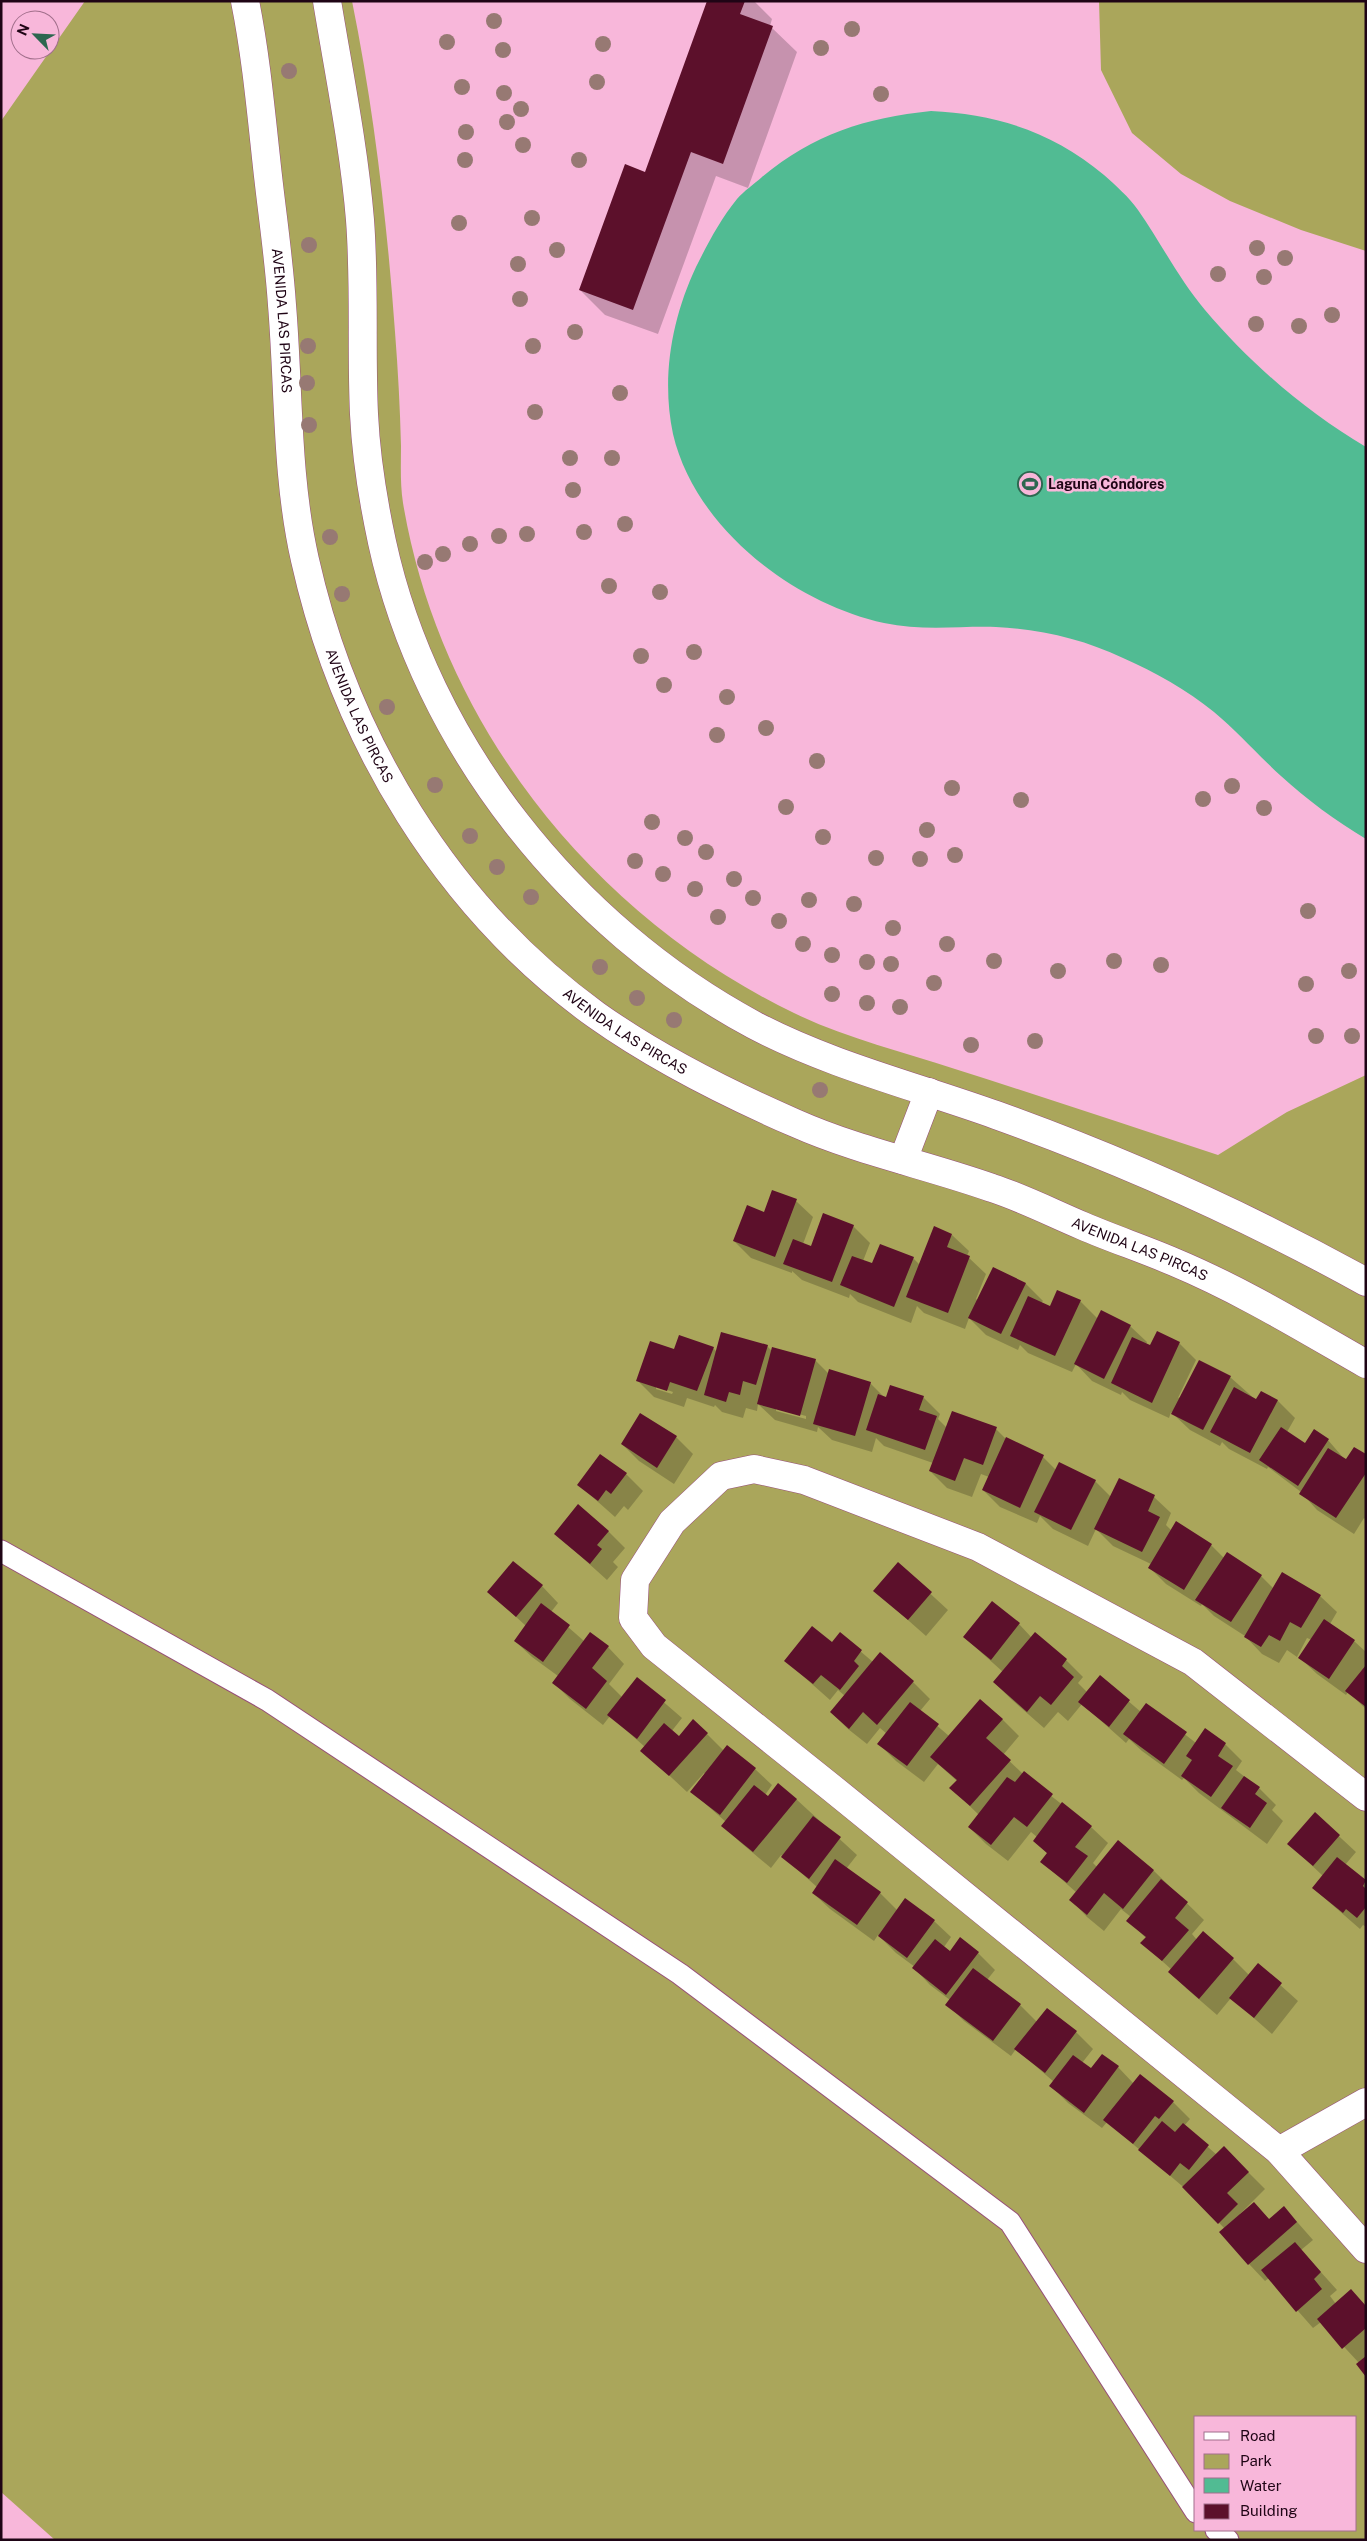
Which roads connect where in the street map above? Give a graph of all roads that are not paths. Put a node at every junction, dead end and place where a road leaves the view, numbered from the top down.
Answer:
1 (245, 1) edge
2 (327, 1) edge
3 (929, 1092) junction
4 (903, 1160) junction
5 (1366, 1282) edge
6 (1366, 1364) edge
7 (1, 1551) edge
8 (1366, 1797) edge
9 (1366, 2102) edge
10 (1279, 2152) junction
11 (1366, 2249) edge
12 (1194, 2509) edge
13 (1217, 2531) edge
14 (1228, 2540) edge

1 - 4 street, AVENIDA LAS PIRCAS
2 - 3 street
3 - 4 street
3 - 5 street
4 - 6 street, AVENIDA LAS PIRCAS
7 - 12 lane
8 - 10 street
9 - 10 street
10 - 11 street
13 - 14 lane

